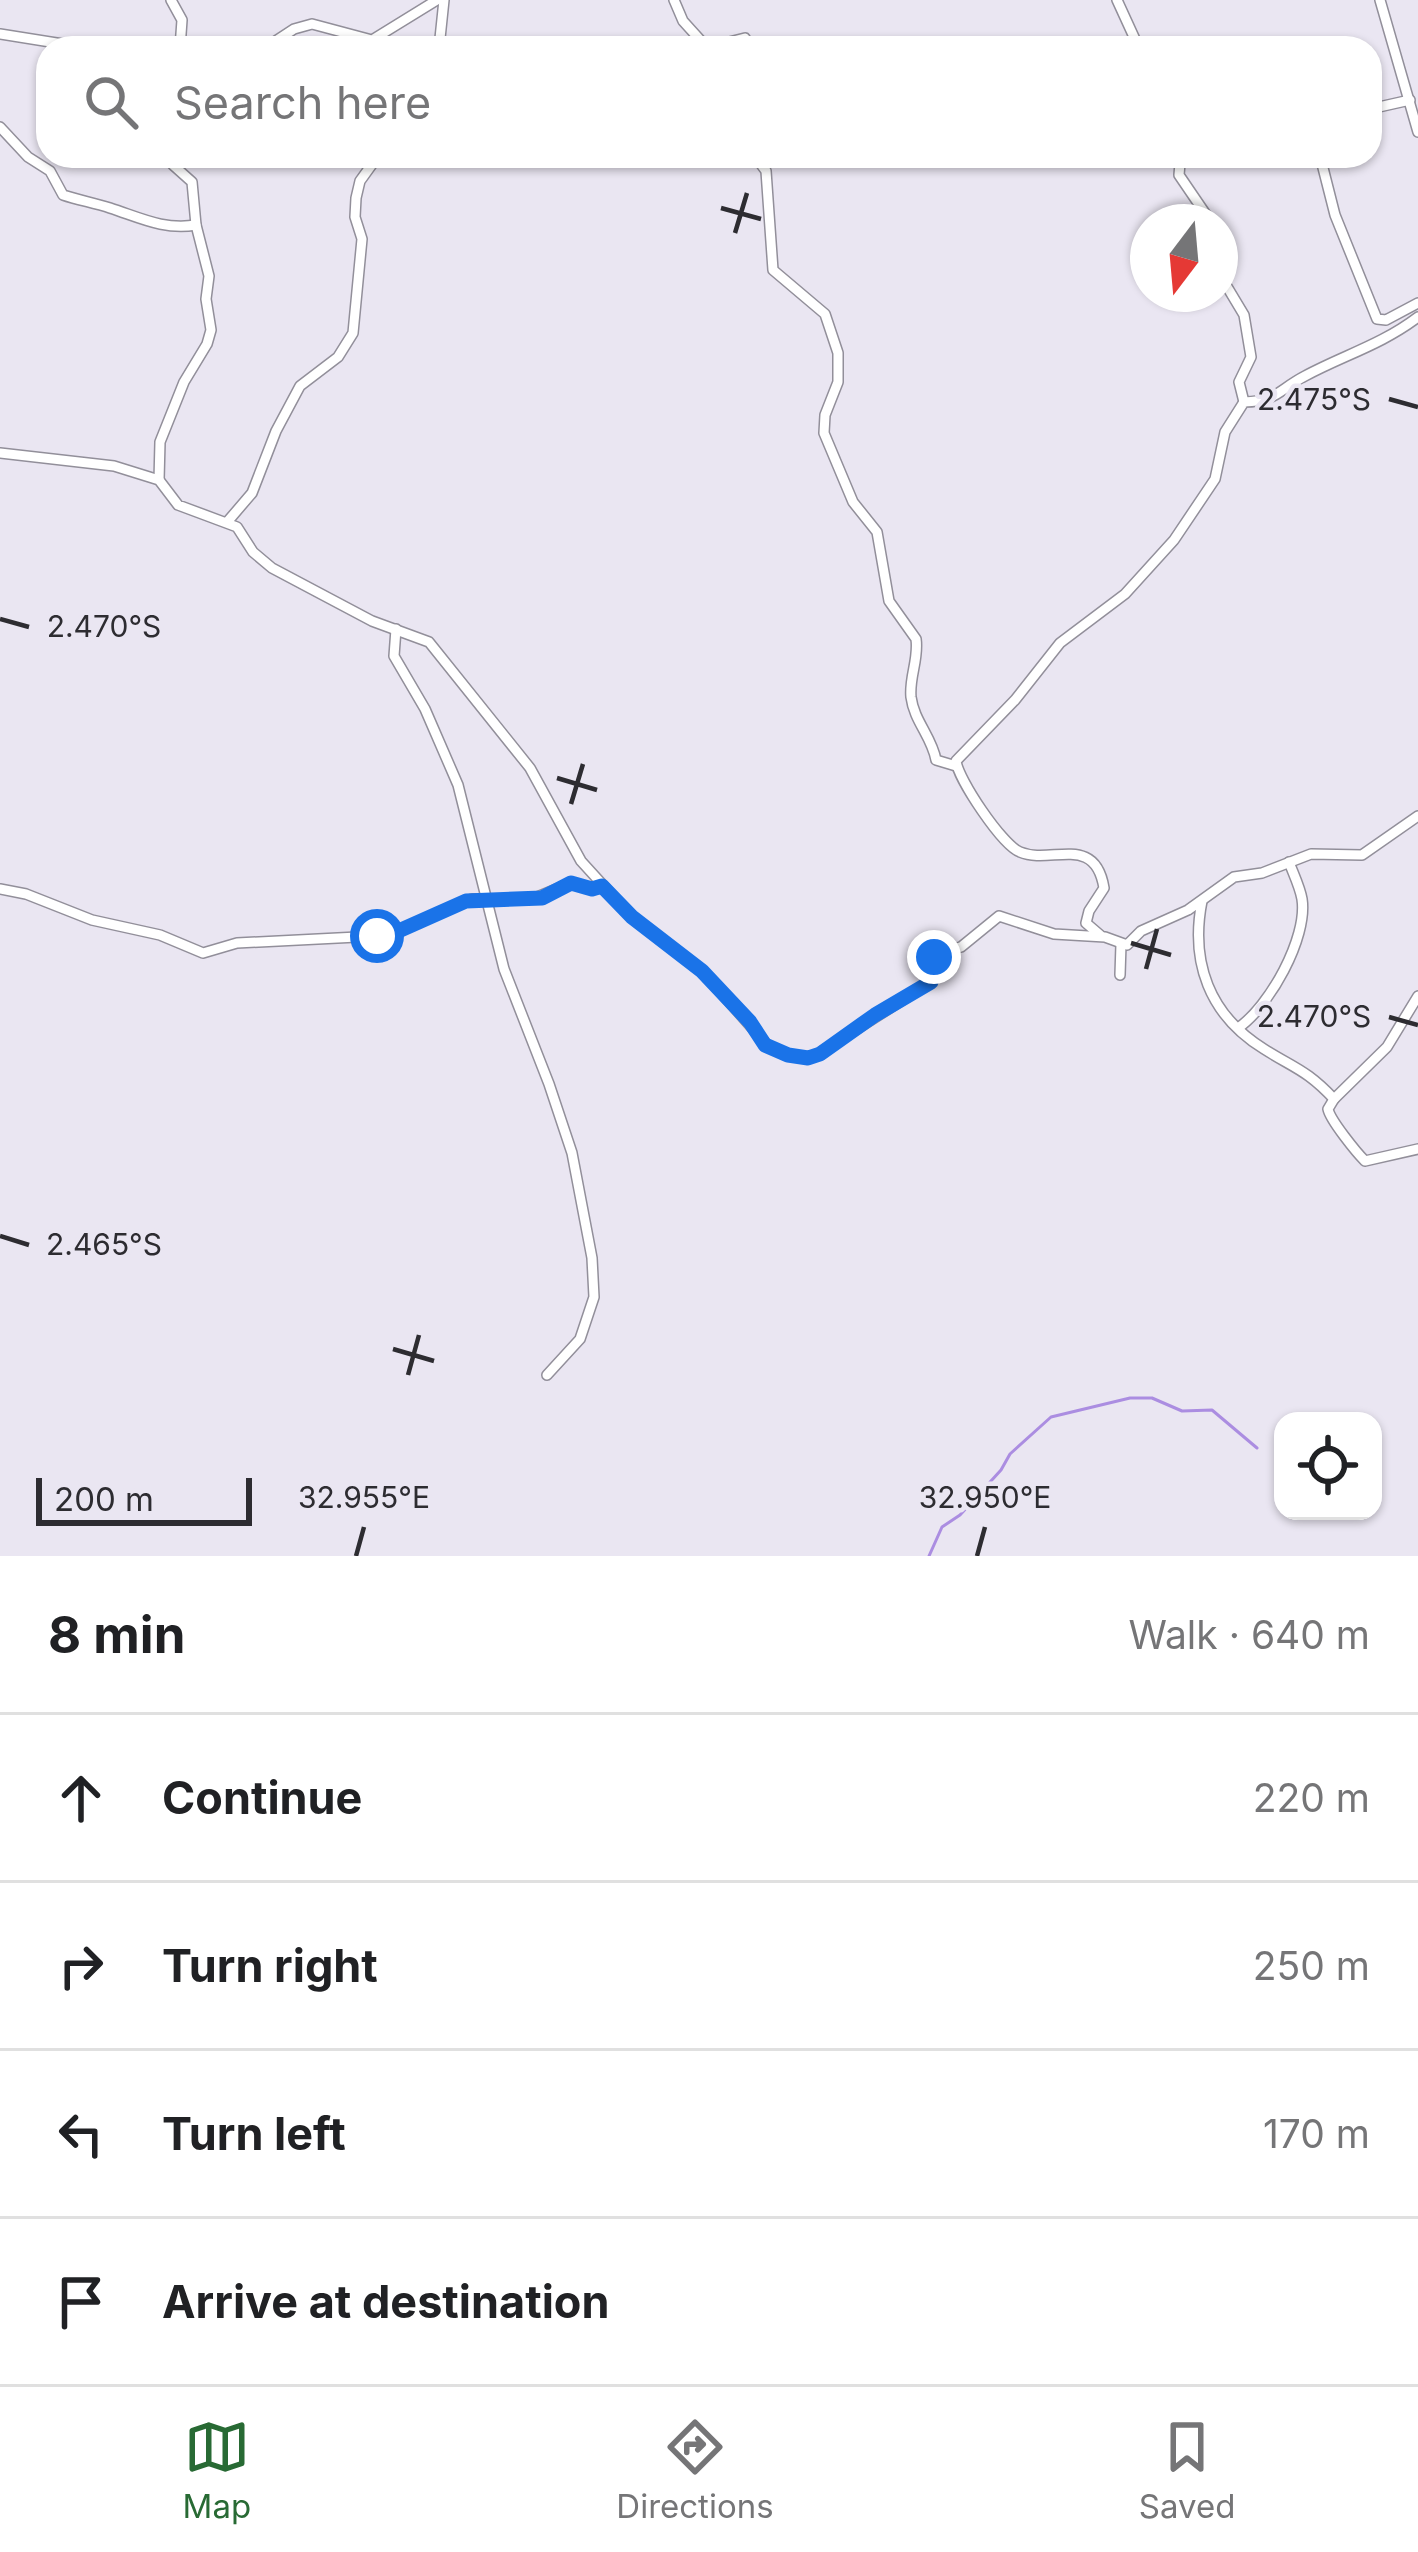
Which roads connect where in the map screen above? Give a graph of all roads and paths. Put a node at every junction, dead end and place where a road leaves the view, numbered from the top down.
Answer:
1 (171, 0) edge
2 (441, 0) edge
3 (674, 0) edge
4 (1117, 0) edge
5 (1380, 0) edge
6 (0, 34) edge
7 (181, 36) edge
8 (283, 36) edge
9 (358, 36) edge
10 (380, 36) edge
11 (440, 36) edge
12 (697, 36) edge
13 (1134, 36) edge
14 (36, 40) edge
15 (1409, 100) junction
16 (1382, 106) edge
17 (0, 127) edge
18 (1418, 132) edge
19 (36, 162) edge
20 (45, 168) edge
21 (176, 168) edge
22 (369, 168) edge
23 (764, 168) edge
24 (1183, 168) edge
25 (1323, 168) edge
26 (1198, 204) edge
27 (196, 225) junction
28 (1238, 302) edge
29 (1418, 303) edge
30 (1418, 317) edge
31 (1244, 402) junction
32 (0, 453) edge
33 (159, 480) junction
34 (228, 521) junction
35 (396, 629) junction
36 (956, 766) junction
37 (1418, 816) edge
38 (1289, 862) junction
39 (602, 886) junction
40 (0, 889) edge
41 (488, 899) junction
42 (1202, 901) junction
43 (1105, 937) junction
44 (1121, 944) junction
45 (1120, 975) dead end
46 (1418, 996) edge
47 (1238, 1028) junction
48 (1334, 1099) junction
49 (1418, 1149) edge
50 (547, 1375) dead end

1 - 7 street
2 - 10 street
2 - 11 street
3 - 12 street
4 - 13 street
5 - 15 street
6 - 14 street
8 - 9 street
15 - 16 street
15 - 18 street
17 - 19 street
20 - 27 street
21 - 27 street
22 - 34 street
23 - 36 street
24 - 26 street
25 - 29 street
27 - 33 street
28 - 31 street
30 - 31 street
31 - 36 street
32 - 33 street
33 - 34 street
34 - 35 street
35 - 39 street
35 - 41 street
36 - 43 street
37 - 38 street
38 - 42 street
38 - 47 street
39 - 41 street
39 - 43 street
40 - 41 street
41 - 50 street
42 - 44 street
42 - 47 street
43 - 44 street
44 - 45 street
46 - 48 street
47 - 48 street
48 - 49 street

